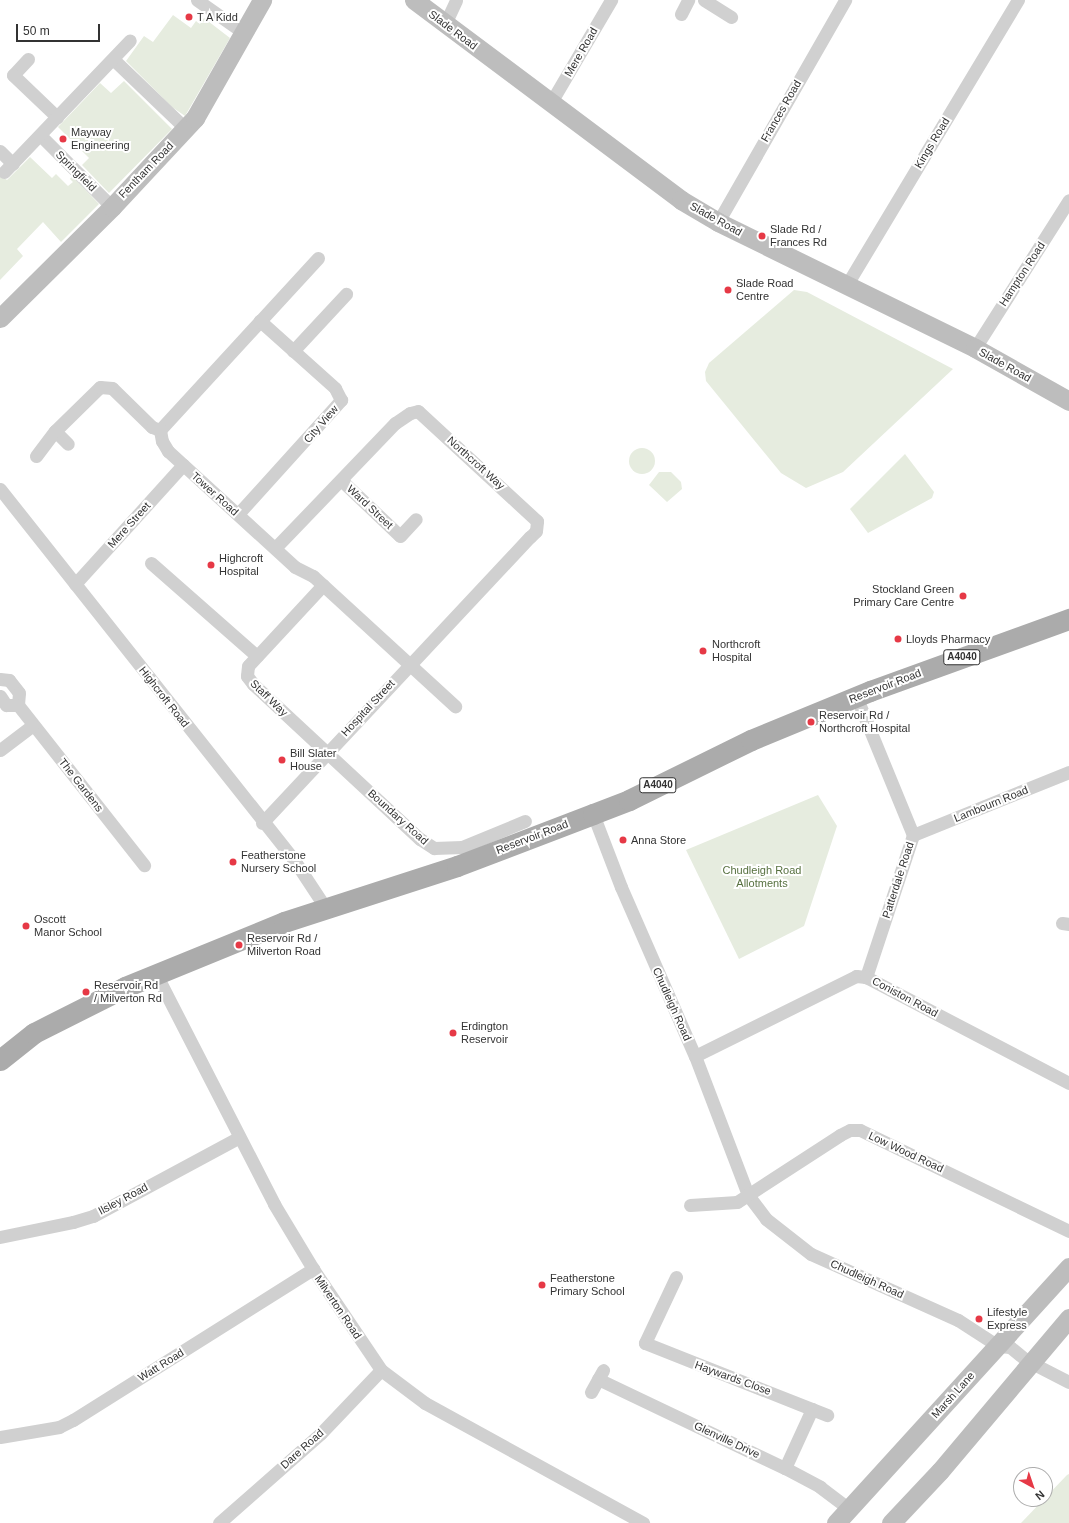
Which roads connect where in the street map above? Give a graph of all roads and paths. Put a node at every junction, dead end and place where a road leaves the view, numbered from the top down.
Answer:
1 (197, 0) edge
2 (262, 0) edge
3 (414, 0) edge
4 (456, 0) edge
5 (611, 0) edge
6 (688, 0) edge
7 (704, 0) edge
8 (845, 0) edge
9 (1018, 0) edge
10 (681, 14) dead end
11 (731, 17) dead end
12 (445, 24) junction
13 (244, 33) junction
14 (130, 40) dead end
15 (113, 59) junction
16 (28, 60) dead end
17 (550, 104) junction
18 (57, 117) junction
19 (186, 129) junction
20 (40, 135) junction
21 (0, 151) edge
22 (1069, 200) edge
23 (112, 207) junction
24 (718, 222) junction
25 (318, 258) dead end
26 (846, 286) junction
27 (346, 294) dead end
28 (2, 311) edge
29 (260, 321) junction
30 (975, 348) junction
31 (293, 351) junction
32 (1069, 401) edge
33 (160, 430) junction
34 (55, 431) junction
35 (68, 444) dead end
36 (36, 456) dead end
37 (183, 465) junction
38 (341, 480) junction
39 (0, 489) edge
40 (238, 514) junction
41 (416, 519) dead end
42 (275, 548) junction
43 (151, 562) dead end
44 (75, 584) junction
45 (323, 585) junction
46 (1069, 619) edge
47 (257, 656) junction
48 (409, 664) junction
49 (0, 679) edge
50 (0, 696) edge
51 (856, 696) junction
52 (18, 705) junction
53 (454, 706) dead end
54 (33, 725) junction
55 (0, 750) edge
56 (327, 752) junction
57 (1069, 772) edge
58 (593, 814) junction
59 (525, 821) dead end
60 (262, 823) junction
61 (913, 835) junction
62 (144, 865) dead end
63 (324, 907) junction
64 (156, 974) junction
65 (866, 977) junction
66 (695, 1056) junction
67 (0, 1060) edge
68 (1069, 1083) edge
69 (238, 1138) junction
70 (748, 1195) junction
71 (690, 1205) dead end
72 (1069, 1231) edge
73 (0, 1237) edge
74 (1069, 1267) edge
75 (313, 1270) junction
76 (676, 1277) dead end
77 (1069, 1318) edge
78 (998, 1346) junction
79 (1032, 1361) junction
80 (381, 1370) junction
81 (1069, 1382) edge
82 (591, 1392) dead end
83 (812, 1409) junction
84 (827, 1415) dead end
85 (0, 1437) edge
86 (785, 1468) junction
87 (850, 1510) junction
88 (218, 1523) edge
89 (642, 1523) edge
90 (836, 1523) edge
91 (891, 1523) edge

1 - 13 street
2 - 13 street, Fentham Road
3 - 12 street, Slade Road
4 - 12 street
5 - 17 street, Mere Road
6 - 10 street
7 - 11 street
8 - 24 street, Frances Road
9 - 26 street, Kings Road
12 - 17 street, Slade Road
13 - 19 street, Fentham Road
14 - 15 street
15 - 18 street
15 - 19 street
16 - 18 street
17 - 24 street, Slade Road
18 - 20 street
19 - 23 street, Fentham Road
20 - 21 street
20 - 23 street, Springfield
22 - 30 street, Hampton Road
23 - 28 street, Fentham Road
24 - 26 street, Slade Road
25 - 29 street
26 - 30 street, Slade Road
27 - 31 street
29 - 31 street, City View
29 - 33 street
30 - 32 street, Slade Road
31 - 40 street, City View
33 - 34 street
33 - 37 street, Tower Road
34 - 35 street
34 - 36 street
37 - 40 street, Tower Road
37 - 44 street, Mere Street
38 - 41 street, Ward Street
38 - 42 street, Northcroft Way
38 - 48 street, Northcroft Way
39 - 44 street, Highcroft Road
40 - 42 street, Tower Road
42 - 45 street, Tower Road
43 - 47 street
44 - 60 street, Highcroft Road
45 - 47 street, Staff Way
45 - 48 street, Tower Road
46 - 51 main road, Reservoir Road / A4040
47 - 56 street, Staff Way
48 - 53 street, Tower Road
48 - 56 street, Hospital Street
49 - 52 street, The Gardens
50 - 52 street
51 - 58 main road, Reservoir Road / A4040
51 - 61 street, Patterdale Road
52 - 54 street, The Gardens
54 - 55 street
54 - 62 street, The Gardens
56 - 59 street, Boundary Road
56 - 60 street, Hospital Street
57 - 61 street, Lambourn Road
58 - 63 main road, Reservoir Road / A4040
58 - 66 street, Chudleigh Road
60 - 63 street, Highcroft Road
61 - 65 street, Patterdale Road
63 - 64 main road, Reservoir Road / A4040
64 - 67 main road, Reservoir Road / A4040
64 - 69 street, Milverton Road
65 - 66 street, Coniston Road
65 - 68 street, Coniston Road
66 - 70 street, Chudleigh Road
69 - 73 street, Ilsley Road
69 - 75 street, Milverton Road
70 - 71 street
70 - 72 street, Low Wood Road
70 - 78 street, Chudleigh Road
74 - 78 street, Marsh Lane
75 - 80 street, Milverton Road
75 - 85 street, Watt Road
76 - 83 street, Haywards Close
77 - 79 street
78 - 79 street, Chudleigh Road
78 - 87 street, Marsh Lane
79 - 81 street, Chudleigh Road
79 - 91 street
80 - 88 street, Dare Road
80 - 89 street, Milverton Road
82 - 86 street, Glenville Drive
83 - 84 street, Haywards Close
83 - 86 street
86 - 87 street, Glenville Drive
87 - 90 street, Marsh Lane

